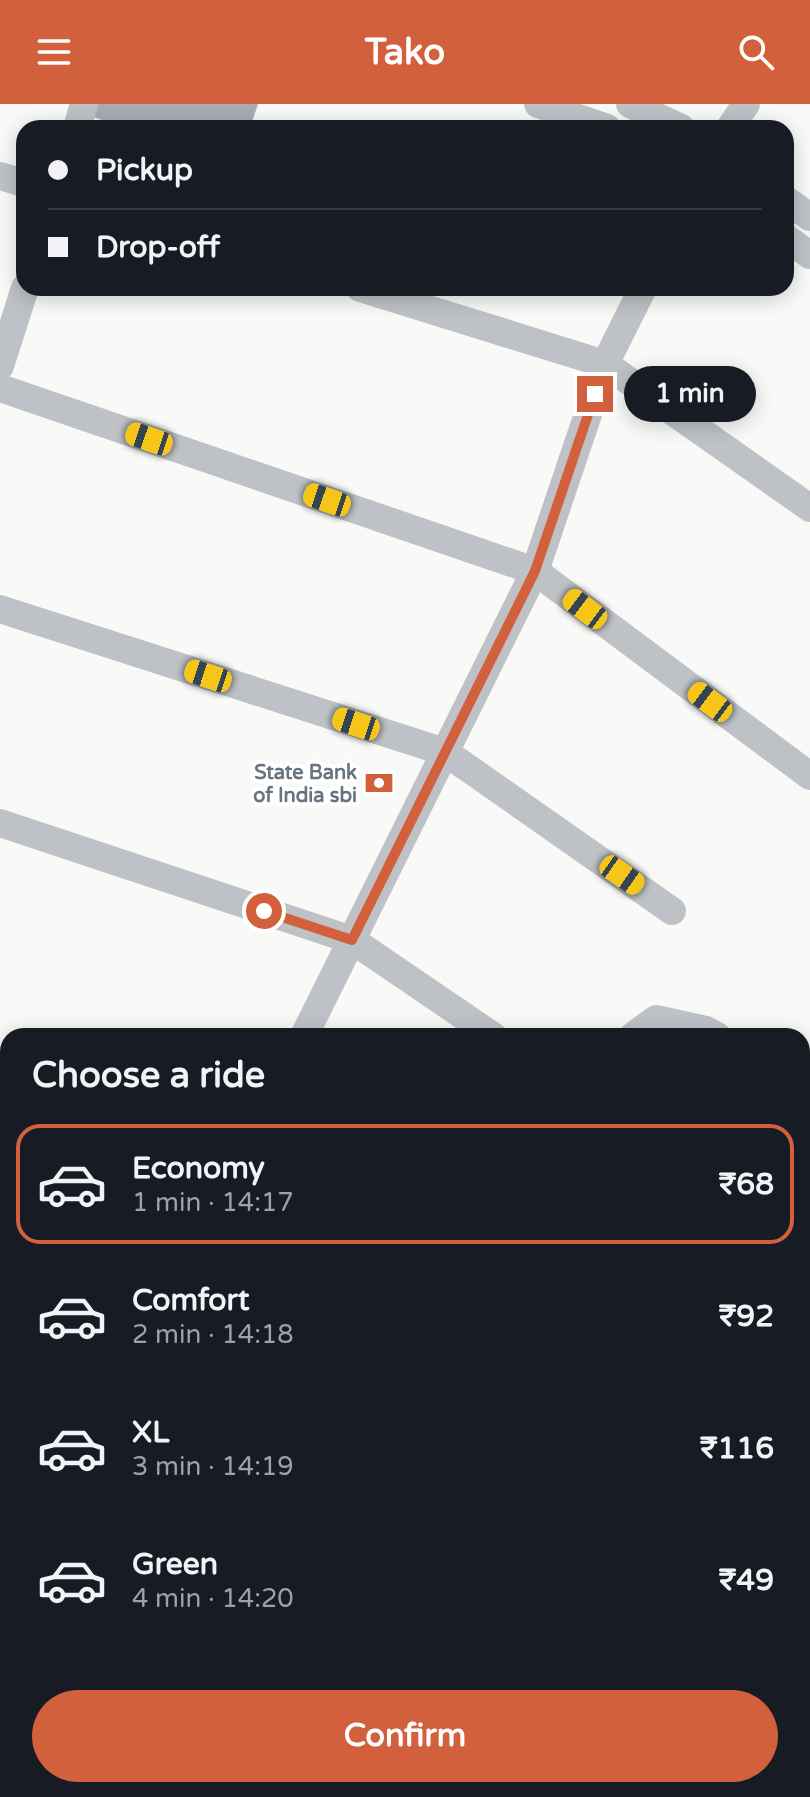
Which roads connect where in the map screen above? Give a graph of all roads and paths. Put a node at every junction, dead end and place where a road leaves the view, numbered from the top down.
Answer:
1 (538, 104) edge
2 (630, 104) edge
3 (584, 120) edge
4 (664, 120) edge
5 (22, 296) edge
6 (386, 296) edge
7 (639, 296) edge
8 (605, 364) junction
9 (0, 366) edge
10 (0, 388) edge
11 (810, 508) edge
12 (535, 571) junction
13 (0, 609) edge
14 (445, 752) junction
15 (810, 776) edge
16 (0, 823) edge
17 (672, 911) dead end
18 (352, 940) junction
19 (308, 1028) edge
20 (481, 1028) edge
21 (644, 1028) edge
22 (697, 1028) edge

1 - 3 street
2 - 4 street
5 - 9 street
6 - 8 street
7 - 8 street
8 - 11 street
8 - 12 street
10 - 12 street
12 - 14 street
12 - 15 street
13 - 14 street
14 - 17 street
14 - 18 street
16 - 18 street
18 - 19 street
18 - 20 street
21 - 22 street

